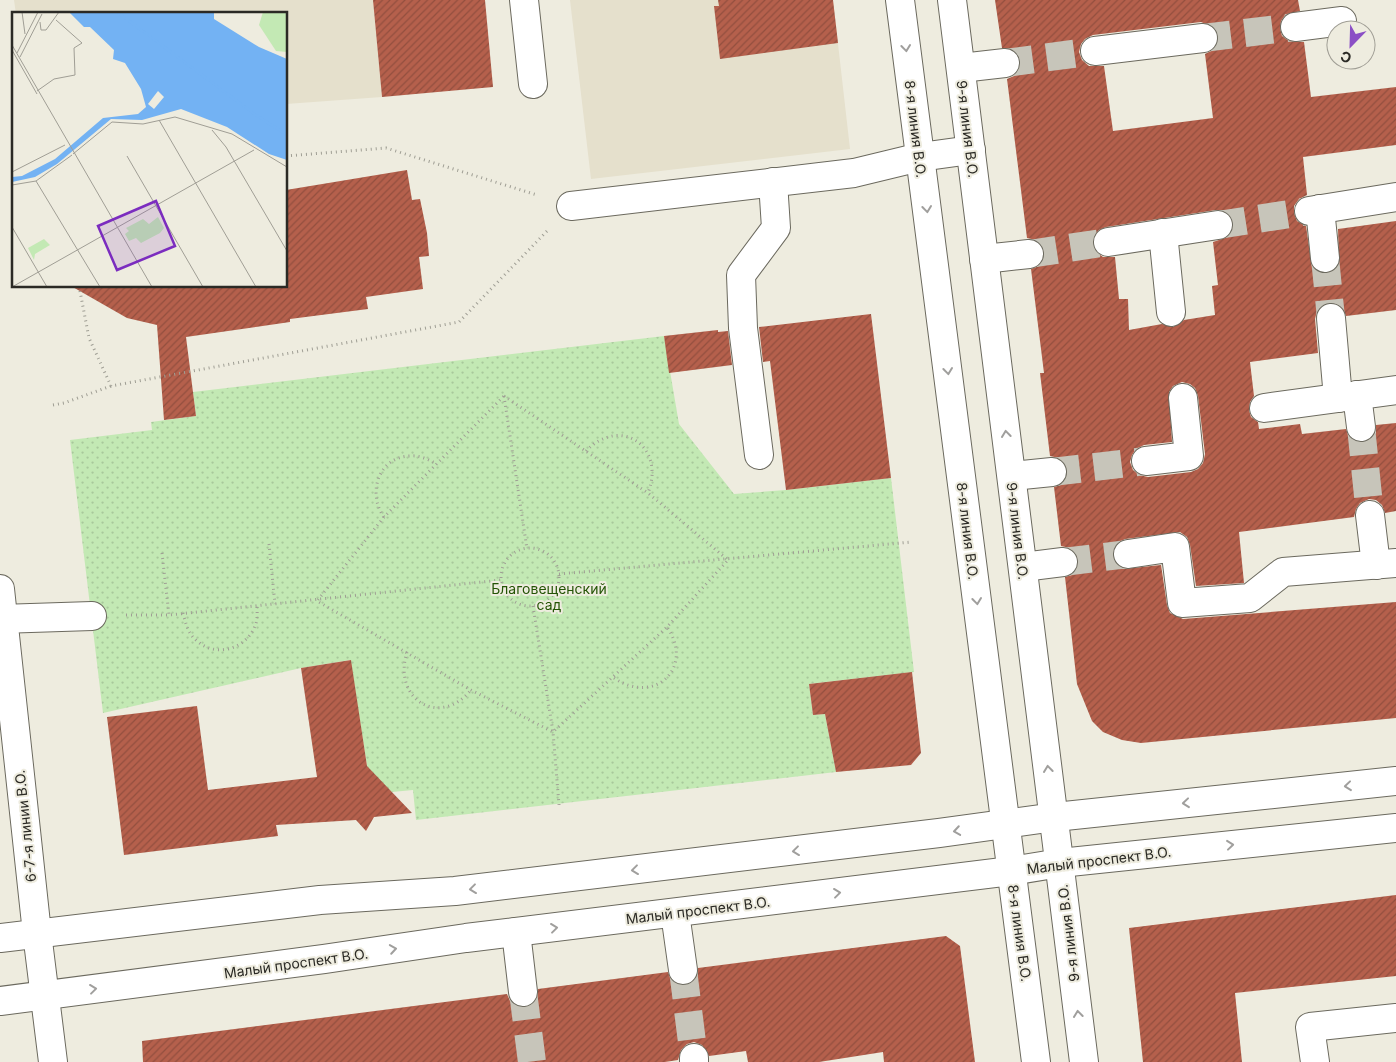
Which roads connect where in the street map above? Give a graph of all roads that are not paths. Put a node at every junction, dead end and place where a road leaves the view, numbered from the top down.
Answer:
1 (524, 0) edge
2 (900, 0) edge
3 (952, 0) edge
4 (1326, 23) edge
5 (1295, 27) tunnel mouth
6 (1203, 38) tunnel mouth
7 (1095, 51) tunnel mouth
8 (1005, 62) tunnel mouth
9 (960, 68) junction
10 (533, 84) dead end
11 (971, 150) junction
12 (920, 158) junction
13 (773, 182) junction
14 (1396, 197) edge
15 (571, 206) road end
16 (1218, 225) tunnel mouth
17 (1163, 233) junction
18 (1108, 242) tunnel mouth
19 (1029, 254) tunnel mouth
20 (1325, 258) tunnel mouth
21 (984, 259) junction
22 (1172, 312) dead end
23 (1331, 318) tunnel mouth
24 (1396, 390) edge
25 (1348, 397) junction
26 (1183, 398) dead end
27 (1264, 408) dead end
28 (1361, 427) tunnel mouth
29 (759, 455) dead end
30 (1146, 461) tunnel mouth
31 (1052, 472) tunnel mouth
32 (1012, 476) junction
33 (1370, 515) tunnel mouth
34 (1128, 554) tunnel mouth
35 (1063, 562) tunnel mouth
36 (1386, 564) edge
37 (1023, 567) junction
38 (0, 589) edge
39 (92, 616) road end
40 (2, 619) edge
41 (7, 717) edge
42 (1396, 781) edge
43 (1054, 817) junction
44 (1006, 824) junction
45 (1396, 828) edge
46 (1060, 863) junction
47 (1011, 871) junction
48 (675, 913) junction
49 (516, 932) junction
50 (37, 933) junction
51 (0, 938) edge
52 (683, 970) tunnel mouth
53 (523, 992) tunnel mouth
54 (45, 995) junction
55 (0, 1001) edge
56 (1396, 1018) edge
57 (53, 1062) edge
58 (1036, 1062) edge
59 (1084, 1062) edge
60 (1315, 1062) edge

1 - 10 main road
2 -> 12 main road, 8-я линия В.О.
3 - 9 main road, 9-я линия В.О.
4 - 5 main road
6 - 7 main road
8 - 9 main road
9 - 11 main road, 9-я линия В.О.
11 - 12 main road
11 - 21 main road, 9-я линия В.О.
12 - 13 main road
12 -> 44 main road, 8-я линия В.О.
13 - 15 main road
13 - 29 main road
14 - 20 main road
16 - 17 main road
17 - 18 main road
17 - 22 main road
19 - 21 main road
32 -> 21 main road, 9-я линия В.О.
23 - 25 main road
24 - 25 main road
25 - 27 main road
25 - 28 main road
26 - 30 main road
31 - 32 main road
32 - 37 main road, 9-я линия В.О.
33 - 36 main road
34 - 36 main road
35 - 37 main road
43 -> 37 main road, 9-я линия В.О.
38 - 40 main road, 6-7-я линии В.О.
39 - 40 main road
40 - 41 main road, 6-7-я линии В.О.
41 - 50 main road, 6-7-я линии В.О.
42 -> 43 main road
43 - 44 main road
43 - 46 main road, 9-я линия В.О.
44 - 47 main road, 8-я линия В.О.
44 -> 50 main road
46 -> 45 main road, Малый проспект В.О.
46 - 47 main road, Малый проспект В.О.
59 -> 46 main road, 9-я линия В.О.
48 -> 47 main road, Малый проспект В.О.
47 - 58 main road, 8-я линия В.О.
49 -> 48 main road, Малый проспект В.О.
48 - 52 main road
49 - 53 main road
54 -> 49 main road, Малый проспект В.О.
50 - 51 main road
50 - 54 main road, 6-7-я линии В.О.
54 - 55 main road, Малый проспект В.О.
54 - 57 main road, 6-7-я линии В.О.
56 - 60 main road

